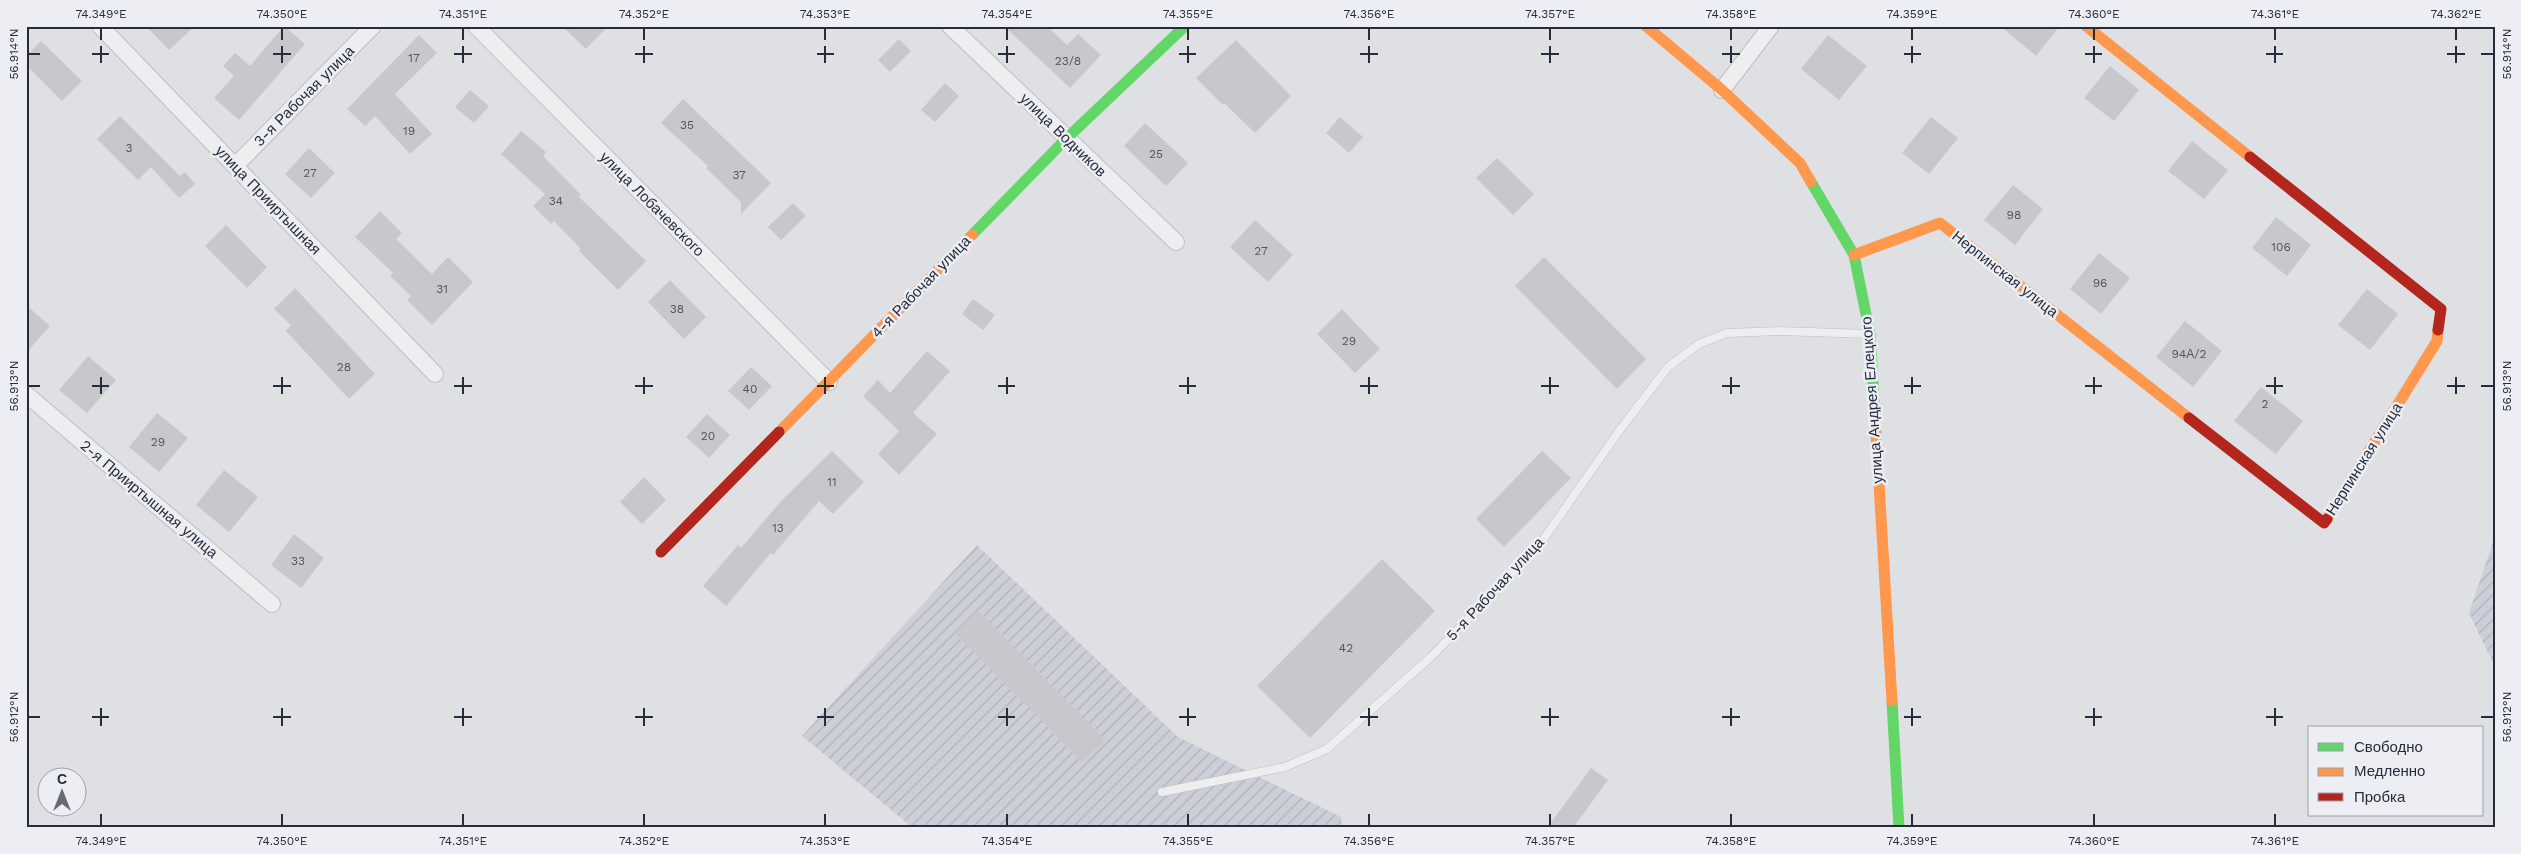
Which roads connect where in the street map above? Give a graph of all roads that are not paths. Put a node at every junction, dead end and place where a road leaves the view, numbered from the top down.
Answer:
1 (100, 26) edge
2 (373, 26) edge
3 (476, 26) edge
4 (950, 26) edge
5 (1185, 26) edge
6 (1646, 26) edge
7 (1771, 26) edge
8 (2086, 26) edge
9 (1722, 90) junction
10 (1066, 138) junction
11 (235, 166) junction
12 (1176, 242) dead end
13 (1854, 255) junction
14 (1870, 334) junction
15 (435, 374) dead end
16 (829, 382) junction
17 (26, 394) edge
18 (661, 552) dead end
19 (272, 604) dead end
20 (1162, 792) dead end
21 (1899, 828) edge

1 - 11 street, улица Прииртышная
2 - 11 street, 3-я Рабочая улица
3 - 16 street, улица Лобачевского
4 - 10 street, улица Водников
5 - 10 street, 4-я Рабочая улица
6 - 9 street, улица Андрея Елецкого
7 - 9 street
8 - 13 street, Нерпинская улица
9 - 13 street, улица Андрея Елецкого
10 - 12 street, улица Водников
10 - 16 street, 4-я Рабочая улица
11 - 15 street, улица Прииртышная
13 - 14 street, улица Андрея Елецкого
14 - 20 lane, 5-я Рабочая улица
14 - 21 street, улица Андрея Елецкого
16 - 18 street, 4-я Рабочая улица
17 - 19 street, 2-я Прииртышная улица

